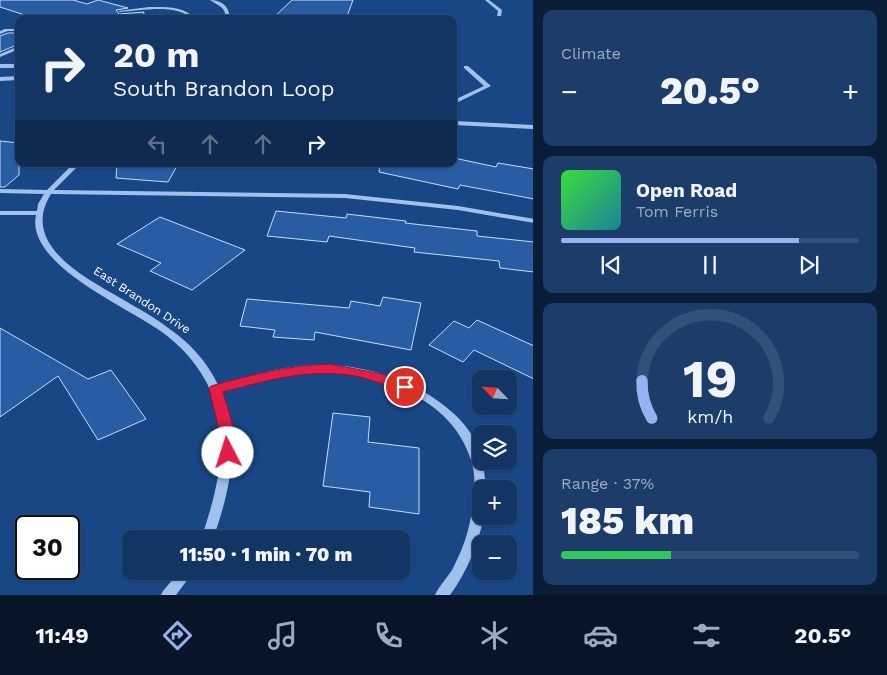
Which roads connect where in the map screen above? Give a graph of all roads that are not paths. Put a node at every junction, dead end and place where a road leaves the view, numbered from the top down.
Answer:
1 (212, 0) edge
2 (486, 0) edge
3 (120, 11) dead end
4 (192, 15) edge
5 (227, 15) edge
6 (499, 15) dead end
7 (15, 30) edge
8 (0, 34) edge
9 (15, 49) edge
10 (0, 56) edge
11 (0, 66) edge
12 (15, 67) edge
13 (466, 67) dead end
14 (8, 68) junction
15 (3, 79) edge
16 (457, 101) edge
17 (457, 123) edge
18 (533, 127) edge
19 (74, 167) edge
20 (0, 191) edge
21 (48, 192) junction
22 (0, 213) edge
23 (39, 213) junction
24 (533, 220) edge
25 (216, 389) junction
26 (211, 530) edge
27 (180, 580) edge
28 (168, 595) edge
29 (442, 595) edge

1 - 5 street
2 - 6 street
3 - 4 street
7 - 8 street
9 - 10 street
11 - 14 street
12 - 14 street
13 - 16 street
14 - 15 street
17 - 18 street
19 - 21 street
20 - 21 street
21 - 23 street
21 - 24 street
22 - 23 street
23 - 25 street, East Brandon Drive
25 - 26 street, East Brandon Drive
25 - 29 street
27 - 28 street

